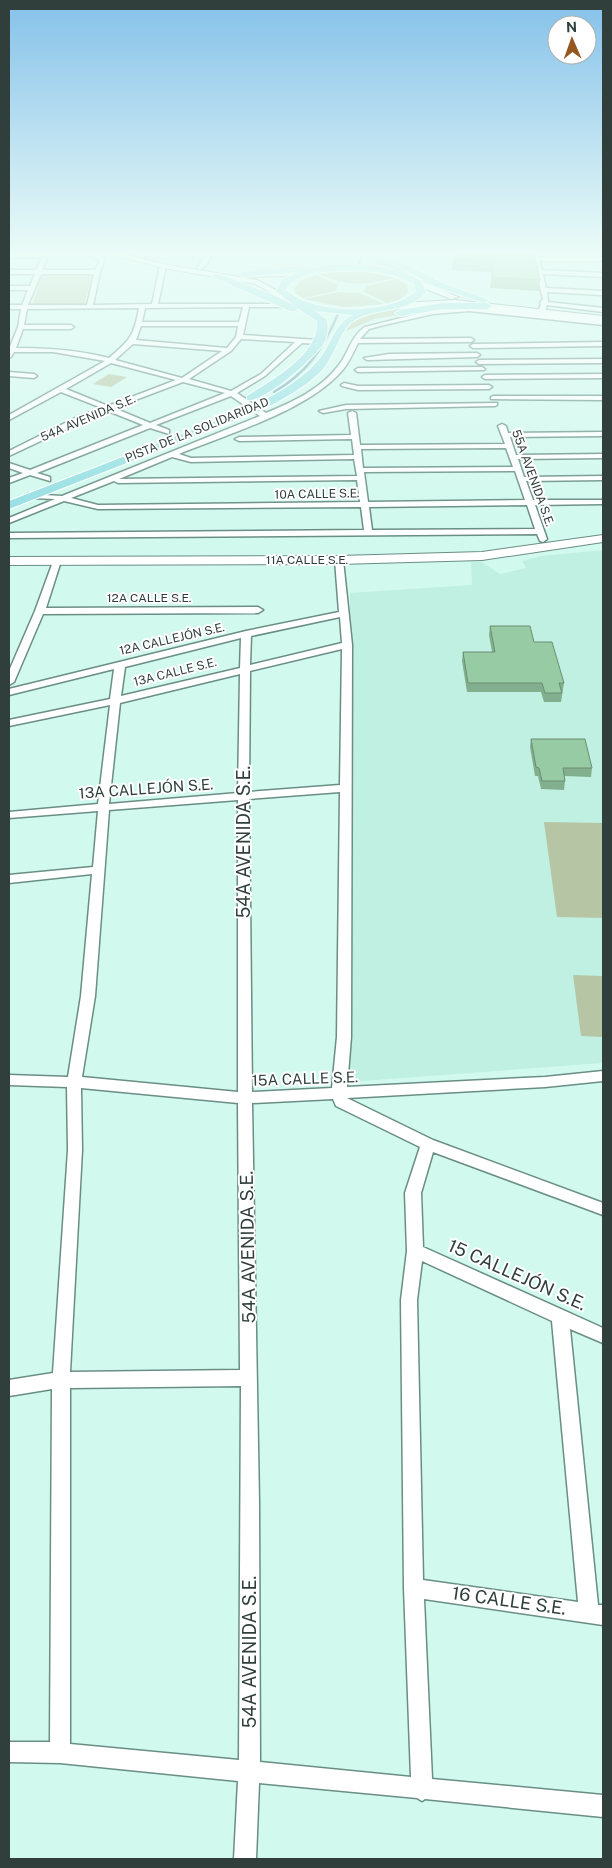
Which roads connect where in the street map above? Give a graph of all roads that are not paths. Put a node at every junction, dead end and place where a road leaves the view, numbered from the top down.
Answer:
1 (16, 341) edge
2 (236, 341) edge
3 (300, 341) edge
4 (318, 341) edge
5 (334, 341) edge
6 (356, 341) edge
7 (366, 341) edge
8 (132, 342) joint
9 (603, 344) edge
10 (229, 350) junction
11 (11, 353) edge
12 (367, 358) dead end
13 (110, 361) junction
14 (603, 361) edge
15 (482, 369) dead end
16 (358, 370) dead end
17 (9, 374) edge
18 (34, 376) dead end
19 (603, 376) edge
20 (485, 377) dead end
21 (183, 380) junction
22 (344, 385) dead end
23 (489, 387) dead end
24 (60, 389) junction
25 (232, 393) junction
26 (603, 398) edge
27 (246, 401) junction
28 (108, 409) junction
29 (256, 409) junction
30 (323, 411) dead end
31 (352, 412) dead end
32 (267, 417) junction
33 (9, 418) edge
34 (151, 426) junction
35 (502, 426) dead end
36 (166, 432) junction
37 (603, 434) edge
38 (506, 435) junction
39 (356, 437) junction
40 (239, 439) dead end
41 (510, 446) junction
42 (357, 447) junction
43 (9, 454) edge
44 (173, 456) junction
45 (603, 456) edge
46 (358, 457) junction
47 (513, 457) junction
48 (9, 464) edge
49 (518, 469) junction
50 (30, 472) junction
51 (361, 474) junction
52 (603, 478) edge
53 (47, 479) junction
54 (522, 479) junction
55 (9, 481) edge
56 (110, 481) junction
57 (9, 495) edge
58 (32, 496) junction
59 (63, 499) junction
60 (603, 502) edge
61 (530, 503) junction
62 (9, 505) edge
63 (365, 505) junction
64 (9, 521) edge
65 (368, 532) junction
66 (9, 536) edge
67 (603, 538) edge
68 (339, 560) junction
69 (9, 561) edge
70 (57, 561) junction
71 (258, 610) dead end
72 (40, 611) junction
73 (343, 614) junction
74 (246, 634) junction
75 (347, 645) junction
76 (120, 664) junction
77 (245, 668) junction
78 (9, 682) edge
79 (9, 692) edge
80 (116, 700) junction
81 (9, 723) edge
82 (346, 788) junction
83 (242, 797) junction
84 (103, 807) junction
85 (9, 815) edge
86 (98, 870) junction
87 (9, 879) edge
88 (603, 1076) edge
89 (9, 1080) edge
90 (74, 1082) junction
91 (339, 1094) junction
92 (246, 1098) junction
93 (428, 1144) junction
94 (603, 1209) edge
95 (415, 1251) junction
96 (560, 1316) junction
97 (603, 1336) edge
98 (250, 1378) junction
99 (61, 1380) junction
100 (9, 1388) edge
101 (414, 1588) junction
102 (596, 1613) edge
103 (9, 1752) edge
104 (60, 1753) junction
105 (251, 1773) junction
106 (422, 1790) junction
107 (603, 1806) edge
108 (245, 1859) edge

1 - 11 street
2 - 10 street, 54A AVENIDA S.E.
3 - 25 street
4 - 27 main road, PISTA DE LA SOLIDARIDAD
5 - 29 main road, PISTA DE LA SOLIDARIDAD
6 - 32 street
7 - 9 street
8 - 10 street
8 - 13 street
10 - 21 street, 54A AVENIDA S.E.
11 - 13 street
12 - 14 street
13 - 21 street
13 - 24 street
15 - 16 street
17 - 18 street
19 - 20 street
21 - 25 street
21 - 28 street, 54A AVENIDA S.E.
22 - 23 street
24 - 28 street
24 - 33 street
25 - 27 street
25 - 34 street
26 - 30 street
27 - 29 street
27 - 36 main road, PISTA DE LA SOLIDARIDAD
28 - 34 street
28 - 43 street, 54A AVENIDA S.E.
29 - 32 street
29 - 58 main road, PISTA DE LA SOLIDARIDAD
31 - 39 street
32 - 44 street
34 - 36 street
34 - 50 street
35 - 38 street, 55A AVENIDA S.E.
36 - 53 main road, PISTA DE LA SOLIDARIDAD
37 - 38 street
38 - 41 street, 55A AVENIDA S.E.
39 - 40 street
39 - 42 street
41 - 42 street
41 - 47 street, 55A AVENIDA S.E.
42 - 46 street
44 - 46 street
44 - 56 street
45 - 47 street
46 - 51 street
47 - 49 street, 55A AVENIDA S.E.
48 - 50 street
49 - 51 street
49 - 54 street, 55A AVENIDA S.E.
50 - 53 street
50 - 55 street
51 - 56 street
51 - 63 street
52 - 54 street
53 - 57 main road, PISTA DE LA SOLIDARIDAD
54 - 61 street, 55A AVENIDA S.E.
56 - 59 street
58 - 59 street, 10A CALLE S.E.
58 - 62 main road, PISTA DE LA SOLIDARIDAD
59 - 63 street, 10A CALLE S.E.
59 - 64 street
60 - 61 street, 10A CALLE S.E.
61 - 63 street, 10A CALLE S.E.
61 - 65 street, 55A AVENIDA S.E.
63 - 65 street
65 - 66 street
67 - 68 main road, 11A CALLE S.E.
68 - 70 main road, 11A CALLE S.E.
68 - 73 street
69 - 70 main road, 11A CALLE S.E.
70 - 72 street
71 - 72 street, 12A CALLE S.E.
72 - 78 street
73 - 74 street, 12A CALLEJÓN S.E.
73 - 75 street
74 - 76 street, 12A CALLEJÓN S.E.
74 - 77 street, 54A AVENIDA S.E.
75 - 77 street, 13A CALLE S.E.
75 - 82 street
76 - 79 street, 12A CALLEJÓN S.E.
76 - 80 street
77 - 80 street, 13A CALLE S.E.
77 - 83 street, 54A AVENIDA S.E.
80 - 81 street, 13A CALLE S.E.
80 - 84 street
82 - 83 street, 13A CALLEJÓN S.E.
82 - 91 street
83 - 84 street, 13A CALLEJÓN S.E.
83 - 92 street, 54A AVENIDA S.E.
84 - 85 street, 13A CALLEJÓN S.E.
84 - 86 street
86 - 87 street
86 - 90 street
88 - 91 street, 15A CALLE S.E.
89 - 90 street, 15A CALLE S.E.
90 - 92 street, 15A CALLE S.E.
90 - 99 street
91 - 92 street, 15A CALLE S.E.
91 - 93 street
92 - 98 street, 54A AVENIDA S.E.
93 - 94 street
93 - 95 street
95 - 96 street, 15 CALLEJÓN S.E.
95 - 101 street
96 - 97 street, 15 CALLEJÓN S.E.
96 - 102 street
98 - 99 street
98 - 105 street, 54A AVENIDA S.E.
99 - 100 street
99 - 104 street
101 - 102 street, 16 CALLE S.E.
101 - 106 street
103 - 104 street
104 - 105 street
105 - 106 street
105 - 108 street, 54A AVENIDA S.E.
106 - 107 street

